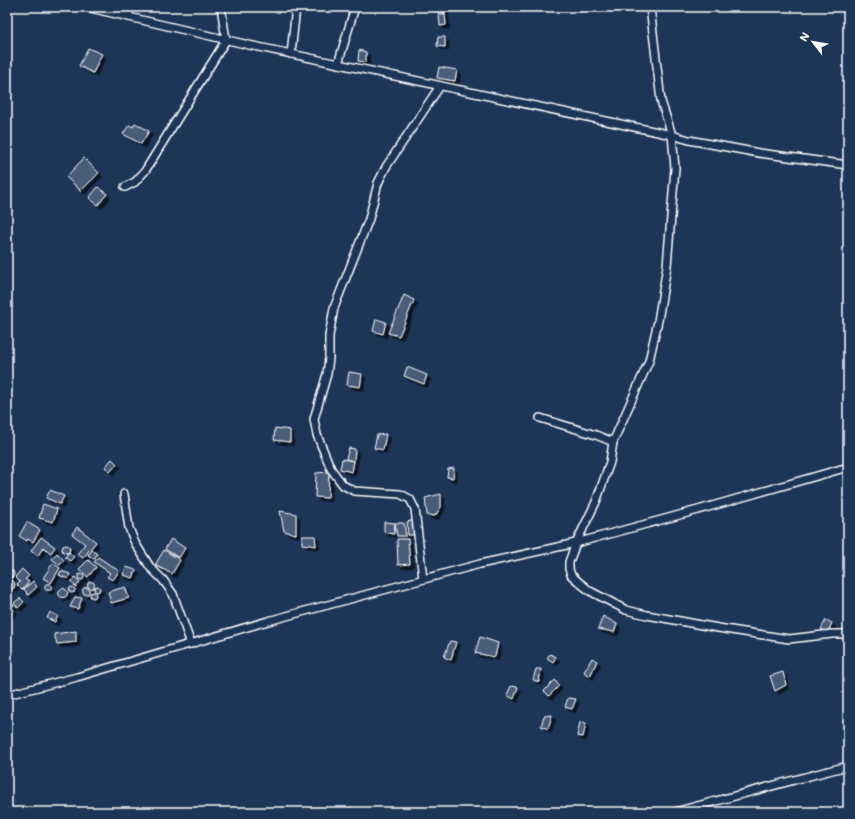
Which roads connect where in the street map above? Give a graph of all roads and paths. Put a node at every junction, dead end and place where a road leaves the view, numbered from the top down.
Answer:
1 (86, 7) edge
2 (129, 7) edge
3 (221, 7) edge
4 (296, 7) edge
5 (355, 7) edge
6 (650, 7) edge
7 (129, 17) junction
8 (226, 40) junction
9 (291, 54) junction
10 (338, 64) junction
11 (440, 86) junction
12 (672, 135) junction
13 (848, 165) edge
14 (125, 187) dead end
15 (540, 418) dead end
16 (613, 442) junction
17 (848, 467) edge
18 (124, 494) dead end
19 (576, 542) junction
20 (423, 579) junction
21 (848, 634) edge
22 (191, 644) junction
23 (7, 695) edge
24 (848, 766) edge
25 (675, 812) edge

1 - 7 street
2 - 7 street
3 - 8 street
4 - 9 street
5 - 10 street
6 - 12 street
7 - 8 street
8 - 9 street
8 - 14 street
9 - 10 street
10 - 11 street
11 - 12 street
11 - 20 street
12 - 13 street
12 - 16 street
15 - 16 street
16 - 19 street
17 - 19 street
18 - 22 street
19 - 20 street
19 - 21 street
20 - 22 street
22 - 23 street
24 - 25 street

